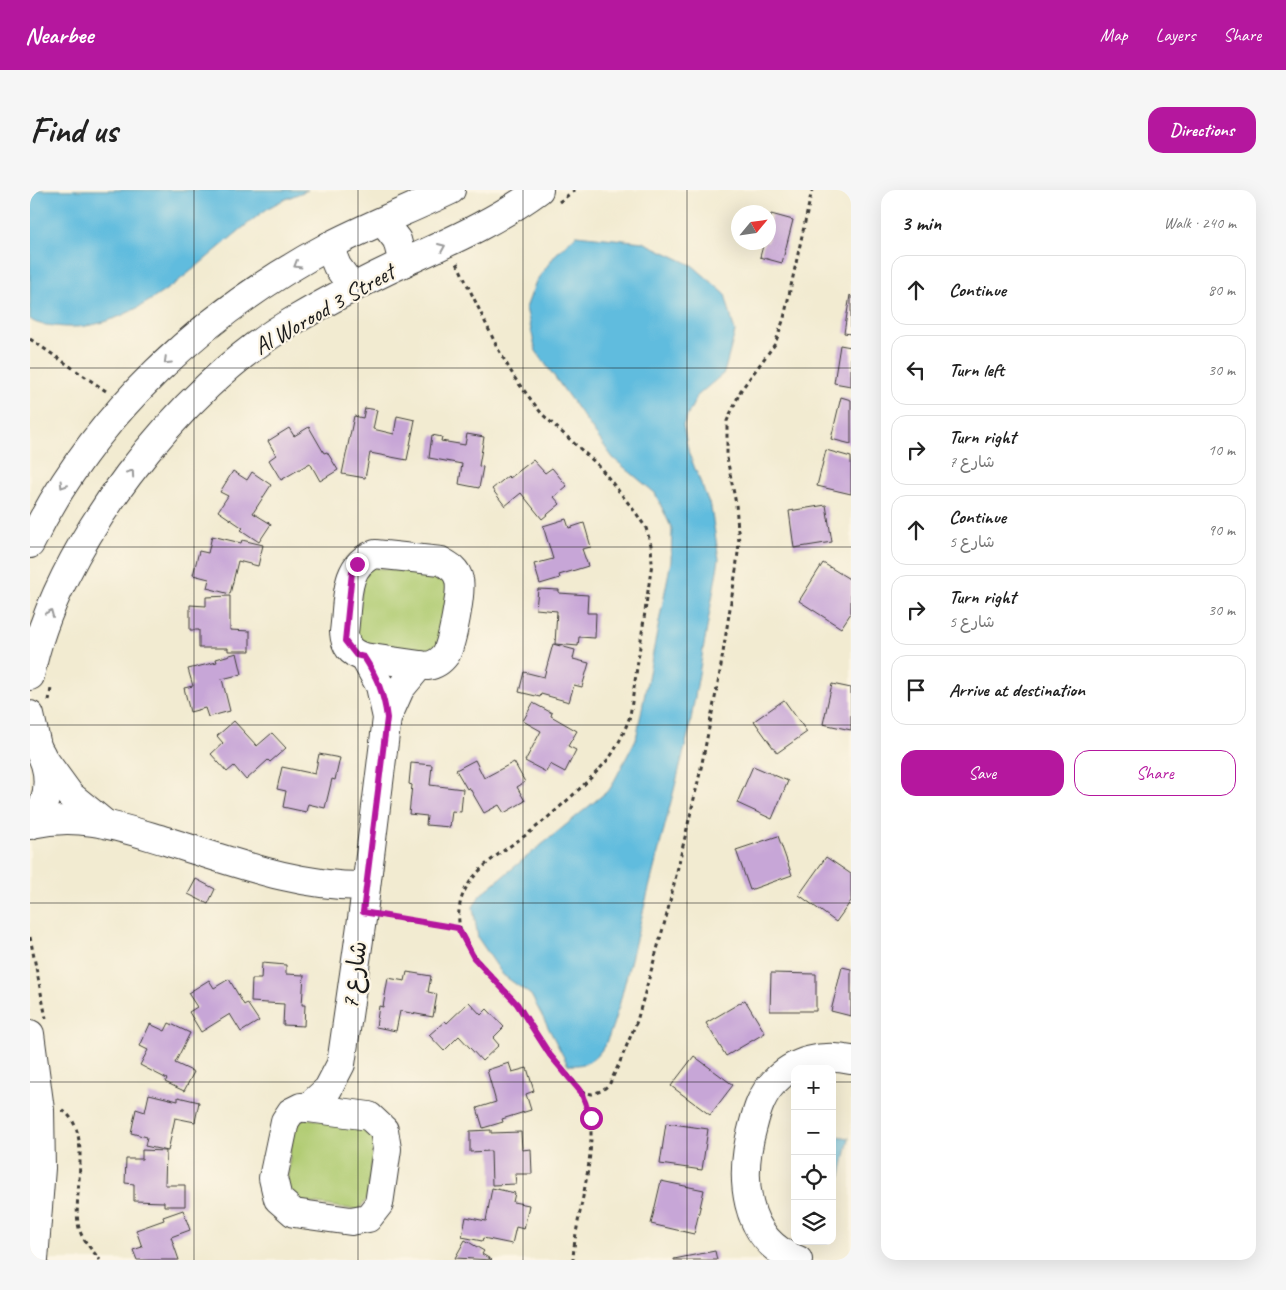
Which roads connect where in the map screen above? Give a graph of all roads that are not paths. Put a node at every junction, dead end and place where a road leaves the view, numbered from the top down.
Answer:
1 (451, 190) edge
2 (539, 190) edge
3 (382, 222) junction
4 (329, 246) junction
5 (403, 263) junction
6 (353, 288) junction
7 (30, 544) edge
8 (364, 657) junction
9 (420, 665) junction
10 (41, 678) edge
11 (40, 712) edge
12 (387, 718) junction
13 (37, 749) edge
14 (102, 822) junction
15 (31, 824) edge
16 (366, 886) junction
17 (30, 1034) edge
18 (851, 1060) edge
19 (341, 1064) junction
20 (307, 1108) junction
21 (362, 1114) junction
22 (34, 1260) edge
23 (798, 1260) edge

1 - 3 street, Al Worood 3 Street
5 -> 2 street, Al Worood 3 Street
3 - 4 street, Al Worood 3 Street
3 - 5 street
4 - 6 street
4 -> 7 street, Al Worood 3 Street
5 - 6 street, Al Worood 3 Street
10 -> 6 street, Al Worood 3 Street
8 - 9 street
8 - 9 street
8 - 12 street
9 - 12 street
11 - 13 street
12 - 16 street, شارع 7
13 - 14 street
13 - 15 street
14 - 15 street
14 - 16 street
16 - 19 street, شارع 7
17 - 22 street
18 - 23 street
19 - 20 street, شارع 7
19 - 21 street, شارع 7
20 - 21 street, شارع 7
20 - 21 street, شارع 7

